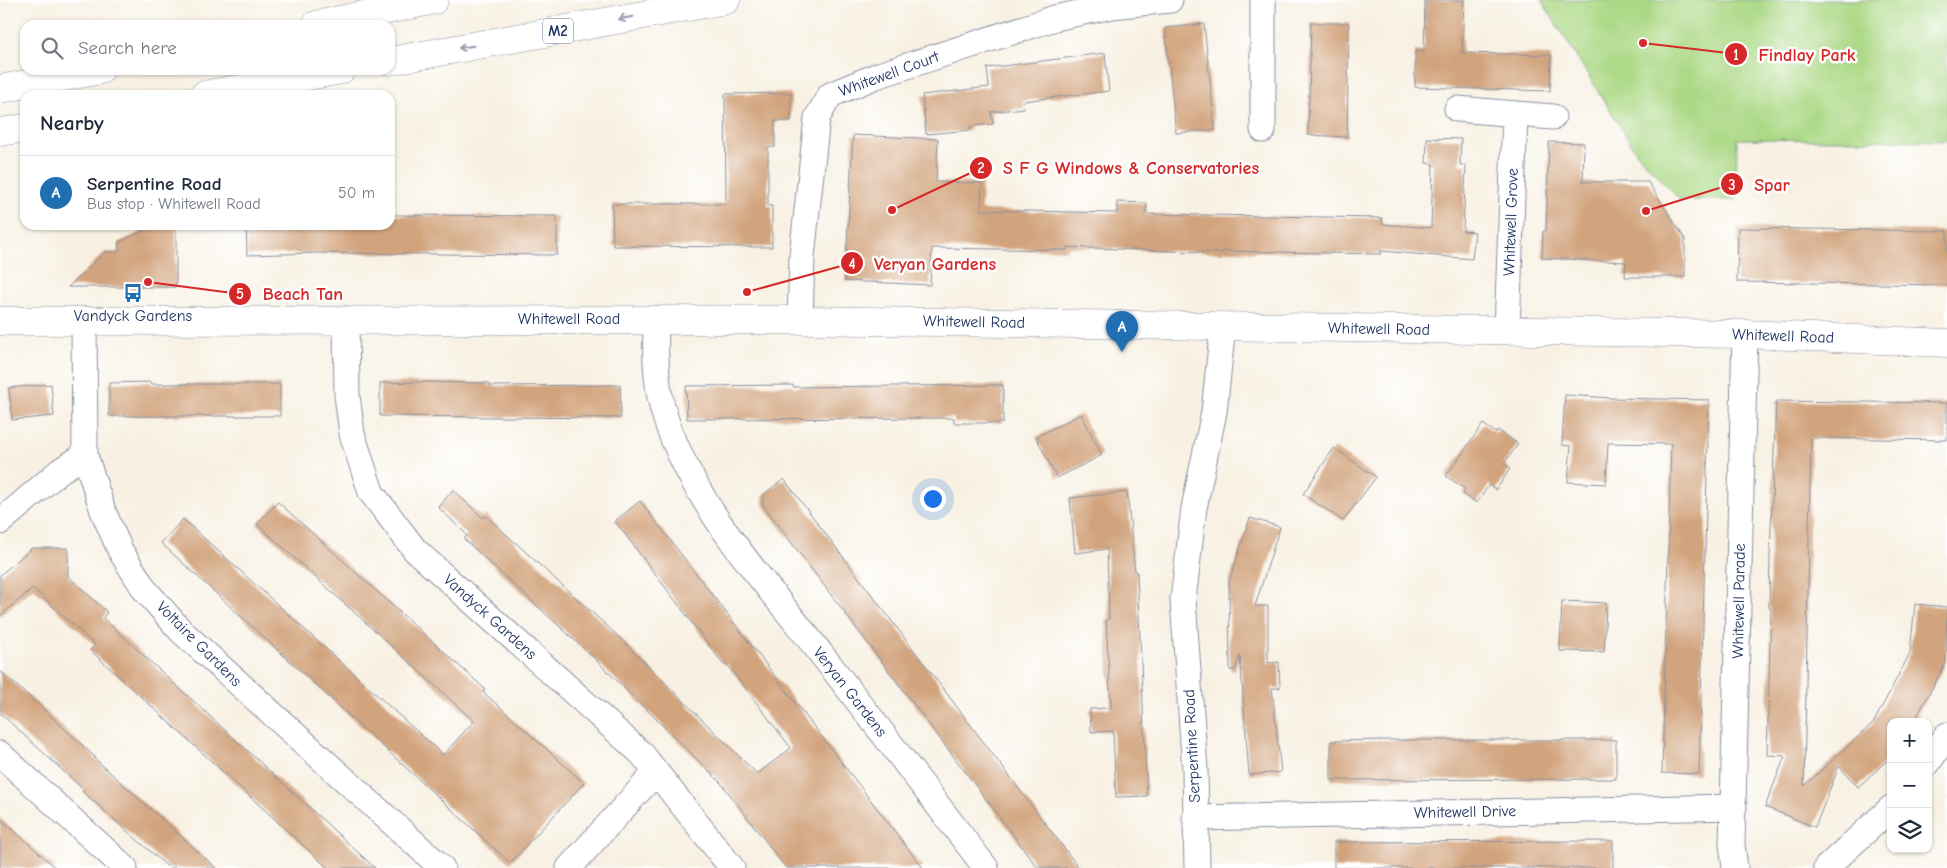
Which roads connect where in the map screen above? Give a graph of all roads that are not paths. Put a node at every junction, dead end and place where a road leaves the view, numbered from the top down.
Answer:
1 (434, 0) edge
2 (726, 0) edge
3 (1170, 0) edge
4 (1263, 0) edge
5 (340, 20) edge
6 (395, 60) edge
7 (74, 75) edge
8 (314, 75) edge
9 (0, 89) edge
10 (231, 90) edge
11 (1457, 108) dead end
12 (1516, 114) junction
13 (1553, 117) dead end
14 (20, 129) edge
15 (1263, 130) dead end
16 (0, 132) edge
17 (346, 319) junction
18 (656, 319) junction
19 (84, 320) junction
20 (800, 320) junction
21 (0, 321) edge
22 (1223, 326) junction
23 (1507, 330) junction
24 (1745, 334) junction
25 (1947, 343) edge
26 (85, 455) junction
27 (0, 522) edge
28 (1947, 735) edge
29 (0, 754) edge
30 (1932, 757) edge
31 (656, 772) junction
32 (1734, 807) junction
33 (1887, 812) edge
34 (1196, 818) junction
35 (125, 868) edge
36 (442, 868) edge
37 (569, 868) edge
38 (732, 868) edge
39 (986, 868) edge
40 (1196, 868) edge
41 (1735, 868) edge
42 (1826, 868) edge

1 - 5 main road
2 -> 6 main road, M2
3 - 20 street, Whitewell Court
4 - 15 street
7 - 9 main road
8 - 10 main road
11 - 12 street
12 - 13 street
12 - 23 street, Whitewell Grove
14 - 16 main road
17 - 18 main road, Whitewell Road
17 - 19 main road, Whitewell Road
17 - 31 street, Vandyck Gardens
18 - 20 main road, Whitewell Road
18 - 39 street, Veryan Gardens
19 - 21 main road, Whitewell Road
19 - 26 street, Voltaire Gardens
20 - 22 main road, Whitewell Road
22 - 23 main road, Whitewell Road
22 - 34 street, Serpentine Road
23 - 24 main road, Whitewell Road
24 - 25 main road, Whitewell Road
24 - 32 street, Whitewell Parade
26 - 27 street
26 - 36 street, Voltaire Gardens
28 - 30 street
29 - 35 street
31 - 37 street
31 - 38 street, Vandyck Gardens
32 - 34 street, Whitewell Drive
32 - 41 street, Whitewell Parade
33 - 42 street
34 - 40 street, Serpentine Road

